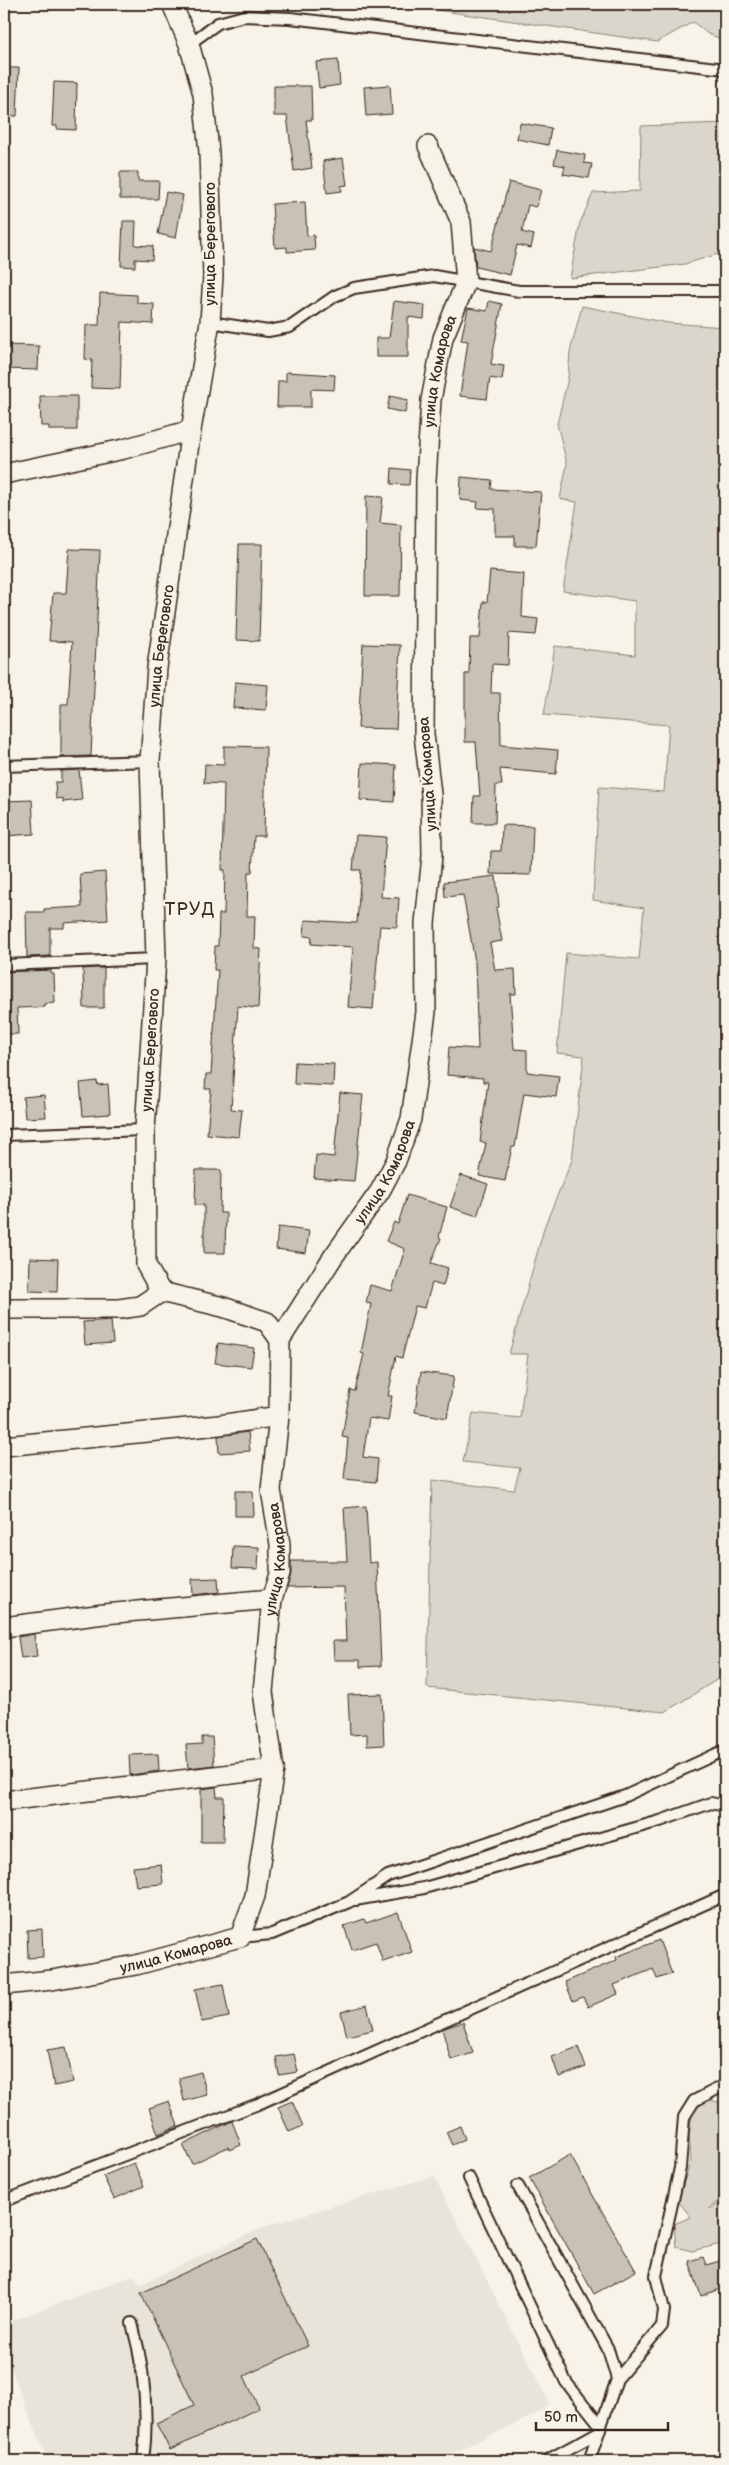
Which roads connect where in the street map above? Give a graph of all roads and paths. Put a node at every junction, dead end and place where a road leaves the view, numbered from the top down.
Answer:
1 (172, 4) edge
2 (189, 44) junction
3 (725, 69) edge
4 (428, 146) dead end
5 (466, 282) junction
6 (725, 291) edge
7 (210, 322) junction
8 (192, 430) junction
9 (4, 474) edge
10 (150, 761) junction
11 (4, 766) edge
12 (156, 959) junction
13 (4, 965) edge
14 (145, 1130) junction
15 (4, 1135) edge
16 (161, 1292) junction
17 (4, 1310) edge
18 (280, 1340) junction
19 (279, 1416) junction
20 (4, 1446) edge
21 (272, 1599) junction
22 (4, 1627) edge
23 (725, 1750) edge
24 (274, 1769) junction
25 (4, 1801) edge
26 (725, 1806) edge
27 (725, 1895) edge
28 (349, 1902) junction
29 (240, 1937) junction
30 (4, 1985) edge
31 (725, 2085) edge
32 (469, 2178) dead end
33 (518, 2186) dead end
34 (4, 2201) edge
35 (132, 2323) dead end
36 (617, 2379) junction
37 (599, 2429) junction
38 (144, 2461) edge
39 (546, 2461) edge
40 (589, 2461) edge

1 - 2 street, улица Берегового
2 - 3 lane
2 - 7 street, улица Берегового
4 - 5 street, улица Комарова
5 - 6 lane
5 - 7 lane
5 - 18 street, улица Комарова
7 - 8 street, улица Берегового
8 - 9 street
8 - 10 street, улица Берегового
10 - 11 lane
10 - 12 street, улица Берегового
12 - 13 lane
12 - 14 street, улица Берегового
14 - 15 lane
14 - 16 street, улица Берегового
16 - 17 street
16 - 18 street
18 - 19 street, улица Комарова
19 - 20 street
19 - 21 street, улица Комарова
21 - 22 street
21 - 24 street, улица Комарова
23 - 28 lane
24 - 25 street
24 - 29 street, улица Комарова
26 - 28 lane
27 - 34 lane
28 - 29 lane
29 - 30 street, улица Комарова
31 - 36 lane
32 - 37 lane
33 - 36 lane
35 - 38 lane
36 - 37 lane
37 - 39 lane
37 - 40 lane

